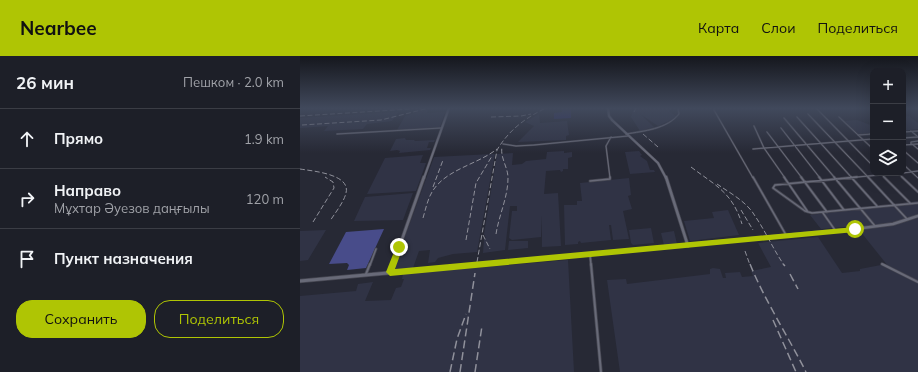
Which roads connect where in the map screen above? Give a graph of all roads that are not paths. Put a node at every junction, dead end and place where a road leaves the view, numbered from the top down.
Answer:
1 (444, 123) edge
2 (615, 123) edge
3 (666, 123) edge
4 (721, 123) edge
5 (788, 123) edge
6 (802, 123) edge
7 (816, 123) edge
8 (830, 123) edge
9 (845, 123) edge
10 (754, 126) dead end
11 (442, 128) junction
12 (781, 128) dead end
13 (911, 131) junction
14 (918, 131) edge
15 (767, 132) dead end
16 (906, 132) edge
17 (337, 134) dead end
18 (870, 134) edge
19 (627, 135) junction
20 (858, 135) junction
21 (611, 137) junction
22 (918, 137) edge
23 (906, 138) edge
24 (870, 139) edge
25 (863, 140) junction
26 (918, 140) edge
27 (848, 141) junction
28 (834, 142) junction
29 (820, 143) junction
30 (503, 144) dead end
31 (806, 144) junction
32 (912, 144) junction
33 (918, 144) edge
34 (793, 145) junction
35 (906, 145) edge
36 (778, 146) junction
37 (870, 146) edge
38 (764, 148) junction
39 (752, 149) dead end
40 (918, 149) edge
41 (906, 152) edge
42 (918, 162) edge
43 (870, 163) edge
44 (906, 167) edge
45 (906, 172) edge
46 (912, 172) junction
47 (918, 172) edge
48 (867, 176) junction
49 (870, 176) edge
50 (883, 176) edge
51 (903, 176) edge
52 (852, 178) junction
53 (918, 178) edge
54 (837, 179) junction
55 (590, 181) dead end
56 (822, 181) junction
57 (805, 182) junction
58 (788, 184) junction
59 (918, 192) edge
60 (910, 203) junction
61 (918, 203) edge
62 (894, 205) junction
63 (878, 206) junction
64 (860, 208) junction
65 (844, 210) junction
66 (808, 212) junction
67 (823, 212) junction
68 (827, 212) junction
69 (918, 216) edge
70 (908, 219) junction
71 (875, 226) junction
72 (836, 231) junction
73 (787, 236) junction
74 (688, 246) junction
75 (376, 250) dead end
76 (590, 254) junction
77 (882, 264) dead end
78 (390, 272) junction
79 (366, 275) junction
80 (300, 281) edge
81 (918, 282) edge
82 (601, 372) edge

1 - 11 main road
2 - 19 main road
3 - 19 street
4 - 73 street
5 - 31 street
6 - 29 street
7 - 28 street
8 - 27 street
9 - 20 street
10 - 38 street
11 - 17 street
11 - 78 main road
12 - 34 street
13 - 14 street
13 - 16 street
13 - 22 street
15 - 36 street
18 - 20 street
19 - 21 street
19 - 74 main road
20 - 25 street
21 - 30 street
21 - 55 street
22 - 23 street
24 - 25 street
25 - 27 street
25 - 37 street
26 - 32 street
27 - 28 street
27 - 43 street
28 - 29 street
28 - 48 street
29 - 31 street
29 - 52 street
31 - 34 street
31 - 54 street
32 - 33 street
32 - 35 street
32 - 40 street
34 - 36 street
34 - 56 street
36 - 38 street
36 - 57 street
38 - 39 street
38 - 58 street
41 - 42 street
44 - 46 street
45 - 46 street
46 - 47 street
46 - 53 street
48 - 49 street
48 - 52 street
48 - 62 street
50 - 60 street
51 - 59 street
52 - 54 street
52 - 63 street
54 - 56 street
54 - 64 street
56 - 57 street
56 - 65 street
57 - 58 street
57 - 68 street
58 - 66 street
58 - 66 street
60 - 61 street
60 - 62 street
62 - 63 street
62 - 70 street
63 - 64 street
64 - 65 street
64 - 71 street
65 - 68 street
66 - 67 street
67 - 68 street
67 - 72 street
69 - 70 main road
70 - 71 main road
71 - 72 main road
72 - 73 main road
73 - 74 main road
74 - 76 main road
75 - 79 street
76 - 78 main road
76 - 82 street
77 - 81 street
78 - 79 main road
79 - 80 main road

